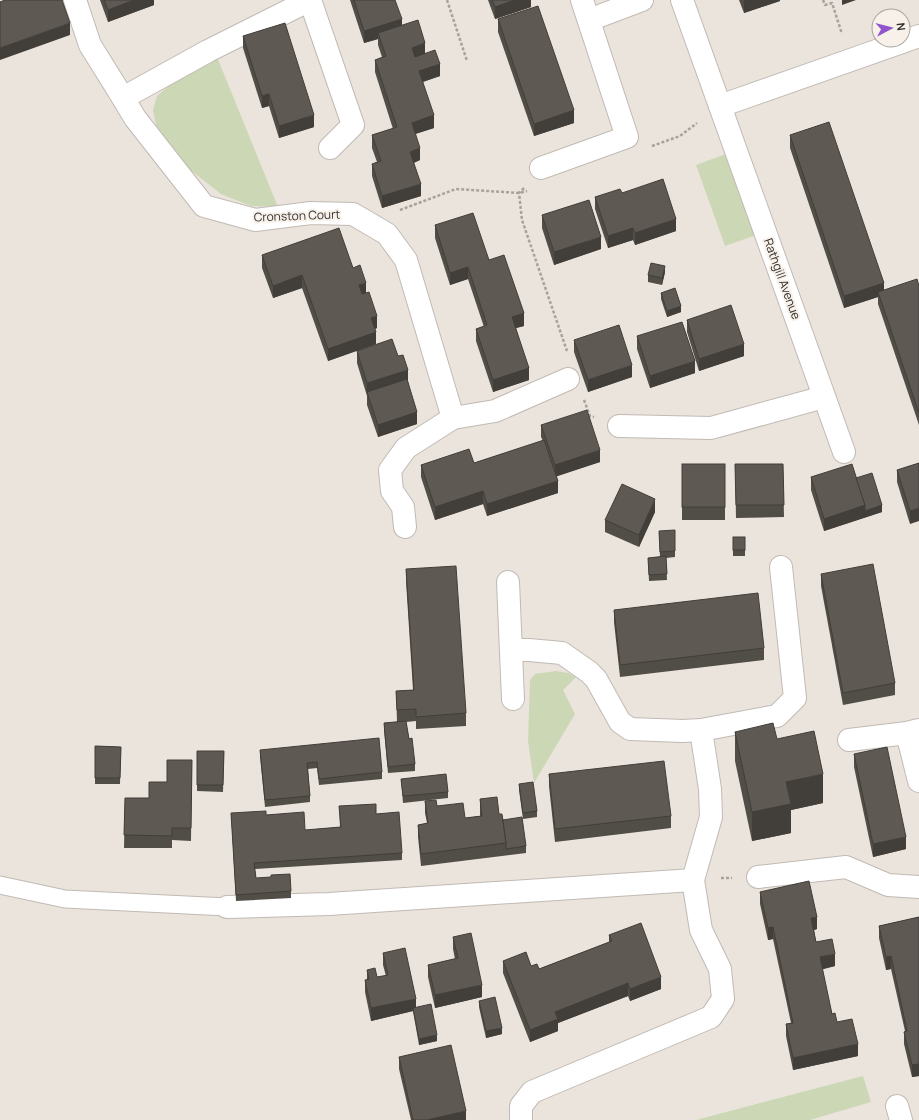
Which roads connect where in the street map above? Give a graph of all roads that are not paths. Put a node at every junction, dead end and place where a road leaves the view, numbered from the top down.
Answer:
1 (75, 0) edge
2 (582, 0) edge
3 (642, 0) edge
4 (682, 0) edge
5 (283, 6) edge
6 (589, 20) junction
7 (919, 36) edge
8 (123, 98) junction
9 (720, 106) junction
10 (330, 148) dead end
11 (541, 168) road end
12 (568, 379) road end
13 (824, 397) junction
14 (453, 418) junction
15 (619, 426) road end
16 (844, 452) dead end
17 (405, 527) dead end
18 (781, 567) dead end
19 (508, 582) dead end
20 (512, 650) junction
21 (513, 699) dead end
22 (701, 730) junction
23 (913, 731) edge
24 (849, 740) dead end
25 (919, 781) edge
26 (758, 876) road end
27 (693, 880) junction
28 (0, 884) edge
29 (919, 887) edge
30 (228, 907) joint
31 (521, 1120) edge

1 - 8 street, Cronston Court
2 - 6 street
3 - 6 street
4 - 9 street, Rathgill Avenue
5 - 8 street
5 - 10 street
6 - 11 street
7 - 9 street
8 - 14 street, Cronston Court
9 - 13 street, Rathgill Avenue
12 - 14 street
13 - 15 street
13 - 16 street, Rathgill Avenue
14 - 17 street
18 - 22 street
19 - 20 street
20 - 21 street
20 - 22 street
22 - 27 street
23 - 24 street
23 - 25 street
26 - 29 street
27 - 30 street
27 - 31 street
28 - 30 lane

